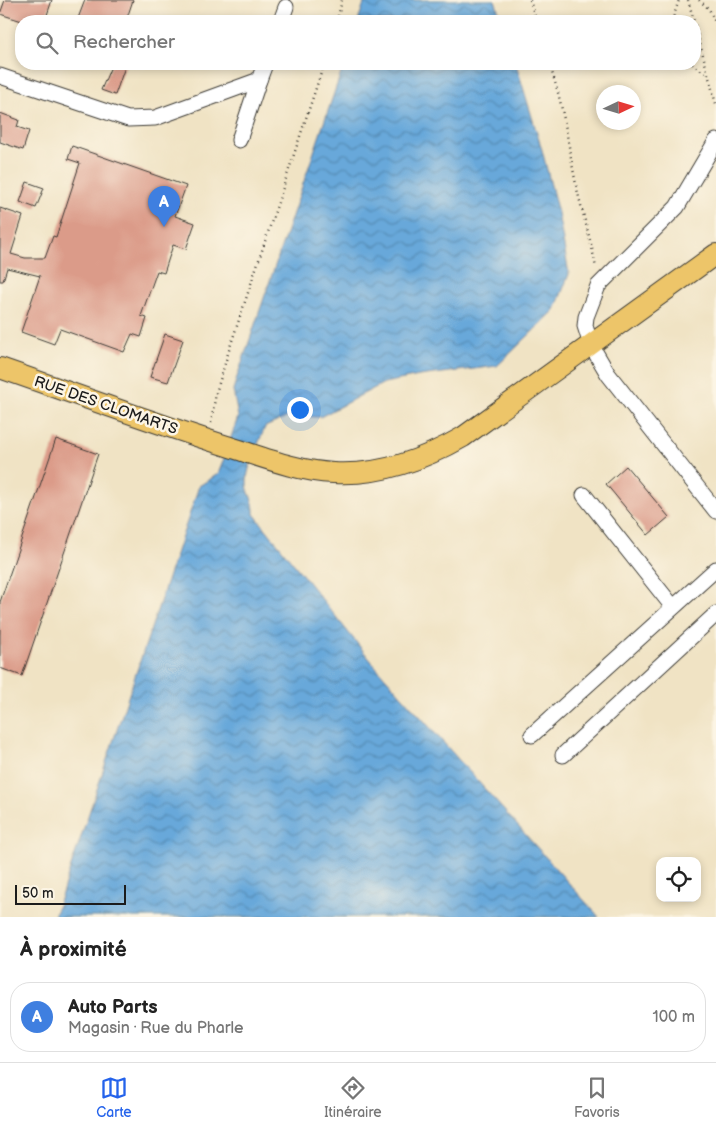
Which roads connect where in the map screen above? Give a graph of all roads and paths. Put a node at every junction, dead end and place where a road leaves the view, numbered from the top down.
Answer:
1 (342, 0) edge
2 (530, 0) edge
3 (679, 0) edge
4 (688, 0) edge
5 (699, 0) edge
6 (338, 15) edge
7 (534, 15) edge
8 (674, 15) edge
9 (692, 15) edge
10 (716, 24) edge
11 (701, 46) edge
12 (263, 70) edge
13 (322, 70) edge
14 (551, 70) edge
15 (701, 70) edge
16 (0, 76) edge
17 (710, 76) junction
18 (259, 80) junction
19 (716, 104) edge
20 (240, 140) dead end
21 (716, 141) edge
22 (716, 254) edge
23 (598, 286) junction
24 (591, 345) junction
25 (0, 368) edge
26 (212, 433) junction
27 (584, 495) dead end
28 (716, 511) edge
29 (716, 568) edge
30 (673, 607) junction
31 (716, 614) edge
32 (532, 735) dead end
33 (563, 755) dead end

1 - 6 path
2 - 7 path
3 - 8 path
4 - 9 path
5 - 10 path
11 - 17 path
12 - 18 street
13 - 26 path
14 - 23 path
15 - 17 path
16 - 18 street
17 - 19 path
18 - 20 street
21 - 23 street
22 - 24 main road, RUE DES CLOMARTS
23 - 24 street
24 - 26 main road, RUE DES CLOMARTS
24 - 28 street
25 - 26 main road, RUE DES CLOMARTS
27 - 30 street
29 - 30 street
30 - 32 street
31 - 33 street

